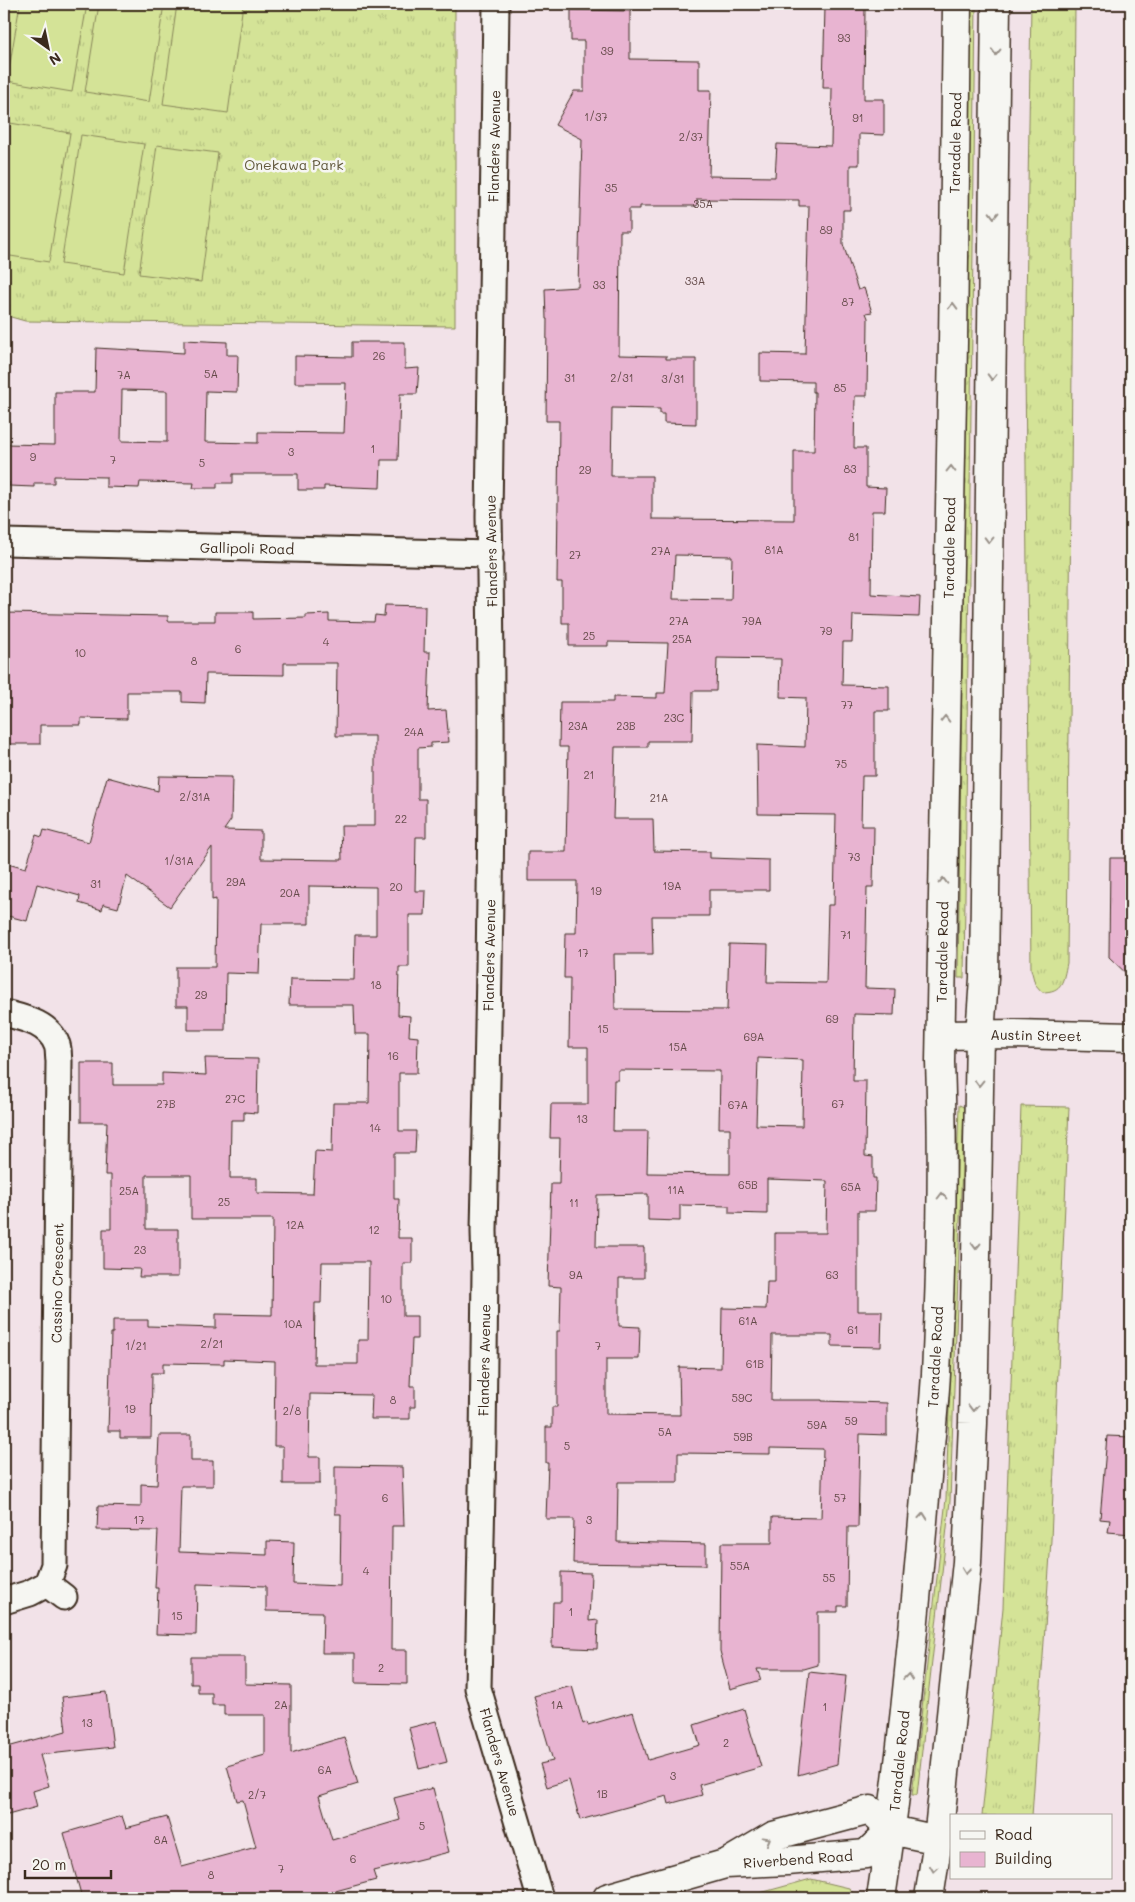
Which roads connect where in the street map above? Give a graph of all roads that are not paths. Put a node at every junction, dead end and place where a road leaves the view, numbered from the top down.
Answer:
1 (496, 4) edge
2 (957, 4) edge
3 (996, 4) edge
4 (4, 542) edge
5 (490, 554) junction
6 (4, 1013) edge
7 (980, 1034) junction
8 (941, 1035) junction
9 (1131, 1037) edge
10 (4, 1600) edge
11 (891, 1830) junction
12 (938, 1840) junction
13 (725, 1864) junction
14 (540, 1898) edge
15 (607, 1898) edge
16 (881, 1898) edge
17 (929, 1898) edge

1 - 5 street, Flanders Avenue
8 -> 2 main road, Taradale Road
3 -> 7 main road
4 - 5 street, Gallipoli Road
5 - 14 street, Flanders Avenue
6 - 10 street, Cassino Crescent
7 - 8 main road, Austin Street
7 - 9 main road, Austin Street
7 -> 12 main road
11 -> 8 main road, Taradale Road
11 - 12 main road
11 - 13 main road, Riverbend Road
13 -> 11 main road, Riverbend Road
11 - 16 main road, Taradale Road
12 -> 17 main road
13 - 15 main road, Riverbend Road

